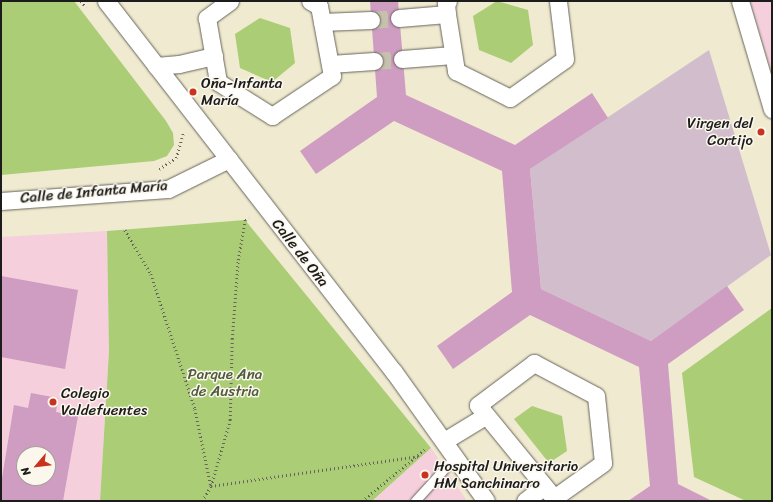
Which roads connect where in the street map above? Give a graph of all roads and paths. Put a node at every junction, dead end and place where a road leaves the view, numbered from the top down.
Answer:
1 (81, 1) edge
2 (106, 1) edge
3 (230, 1) edge
4 (310, 1) edge
5 (558, 1) edge
6 (740, 1) edge
7 (448, 7) edge
8 (90, 13) dead end
9 (399, 18) tunnel mouth
10 (371, 20) tunnel mouth
11 (322, 22) junction
12 (453, 55) junction
13 (214, 56) junction
14 (402, 59) tunnel mouth
15 (374, 61) tunnel mouth
16 (330, 64) junction
17 (156, 66) junction
18 (766, 70) edge
19 (772, 109) edge
20 (181, 130) dead end
21 (229, 159) junction
22 (151, 170) dead end
23 (1, 200) edge
24 (266, 210) junction
25 (125, 230) dead end
26 (485, 416) junction
27 (444, 441) junction
28 (418, 456) junction
29 (455, 457) junction
30 (211, 486) junction
31 (544, 486) junction
32 (202, 501) edge
33 (362, 501) edge
34 (415, 501) edge
35 (486, 501) edge
36 (525, 501) edge

1 - 8 path
2 - 17 street, Calle de Oña
3 - 13 street
4 - 11 street
5 - 12 street
6 - 18 street
7 - 9 street
7 - 12 street
10 - 11 street
11 - 16 street
12 - 14 street
13 - 16 street
13 - 17 street
15 - 16 street
17 - 21 street, Calle de Oña
18 - 19 street
20 - 22 path
21 - 23 street, Calle de Infanta María
21 - 24 street, Calle de Oña
24 - 27 street, Calle de Oña
24 - 30 path
25 - 30 path
26 - 27 street
26 - 31 street
26 - 31 street
27 - 28 path
27 - 29 street, Calle de Oña
28 - 30 path
28 - 33 path
29 - 34 lane
29 - 35 street, Calle de Oña
30 - 32 path
31 - 36 street

